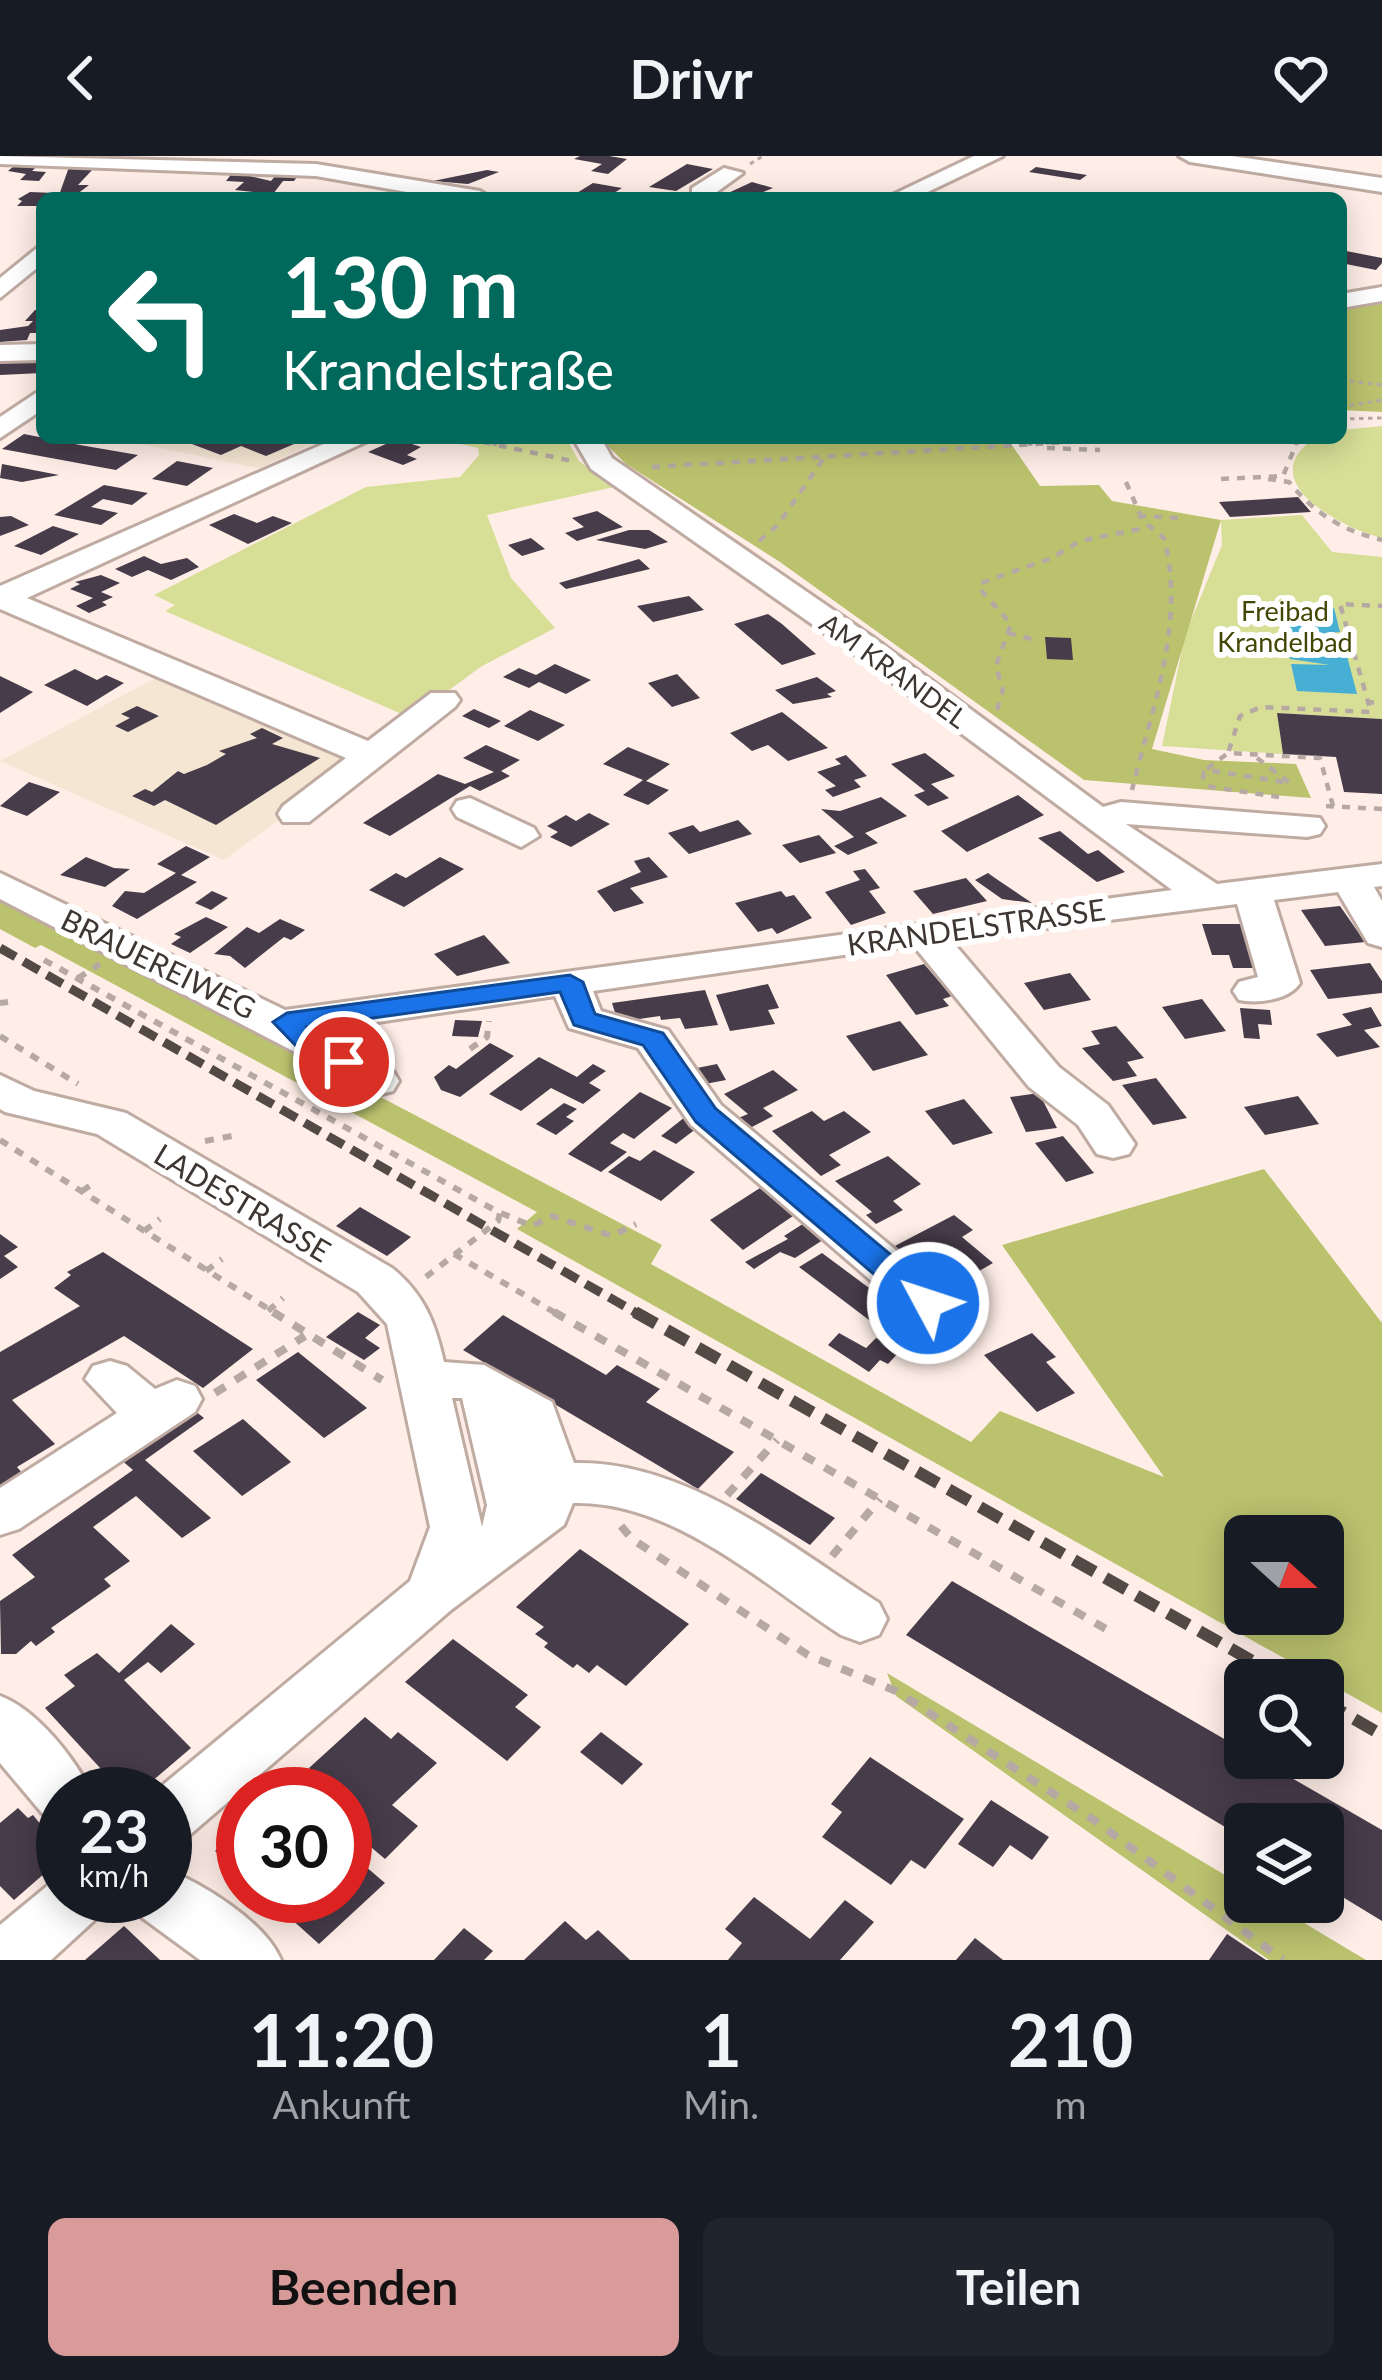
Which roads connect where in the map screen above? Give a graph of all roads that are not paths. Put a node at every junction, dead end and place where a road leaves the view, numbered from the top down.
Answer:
1 (992, 156) edge
2 (1190, 156) edge
3 (0, 158) edge
4 (124, 159) edge
5 (340, 163) edge
6 (1294, 172) junction
7 (731, 173) dead end
8 (1382, 185) edge
9 (101, 186) dead end
10 (1272, 188) dead end
11 (306, 192) edge
12 (456, 192) edge
13 (702, 192) edge
14 (911, 192) edge
15 (36, 257) edge
16 (0, 291) edge
17 (1382, 294) edge
18 (1347, 300) edge
19 (36, 352) edge
20 (0, 353) edge
21 (36, 402) edge
22 (0, 430) edge
23 (346, 444) edge
24 (588, 454) edge
25 (0, 598) edge
26 (443, 700) dead end
27 (372, 756) junction
28 (470, 809) dead end
29 (1316, 813) road end
30 (296, 814) dead end
31 (1100, 822) junction
32 (521, 836) dead end
33 (1366, 877) edge
34 (0, 884) edge
35 (1252, 889) junction
36 (1209, 895) junction
37 (923, 932) junction
38 (1382, 934) edge
39 (570, 982) junction
40 (1252, 992) dead end
41 (287, 1022) junction
42 (378, 1081) dead end
43 (0, 1089) edge
44 (1113, 1144) dead end
45 (928, 1303) dead end
46 (110, 1379) dead end
47 (426, 1382) junction
48 (485, 1389) junction
49 (568, 1482) junction
50 (0, 1514) edge
51 (506, 1540) junction
52 (432, 1594) junction
53 (860, 1618) dead end
54 (0, 1721) edge
55 (39, 1767) edge
56 (192, 1796) edge
57 (192, 1918) edge
58 (47, 1923) edge
59 (6, 1960) edge
60 (250, 1960) edge

1 - 14 street
2 - 6 street
3 - 4 street
4 - 5 street
4 - 9 street
5 - 11 street
5 - 12 street
6 - 8 street
6 - 10 street
7 - 13 street
15 - 16 street
17 - 18 street
19 - 20 street
21 - 22 street
23 - 25 street
24 - 31 street, AM KRANDEL
25 - 27 street
26 - 27 street
27 - 30 street
28 - 32 street
29 - 31 street
31 - 36 street, AM KRANDEL
33 - 35 street, KRANDELSTRASSE
33 - 38 street
34 - 41 street, BRAUEREIWEG
35 - 36 street, KRANDELSTRASSE
35 - 40 street
36 - 37 street, KRANDELSTRASSE
37 - 39 street, KRANDELSTRASSE
37 - 44 street
39 - 41 street, KRANDELSTRASSE
39 - 45 street
41 - 42 street, BRAUEREIWEG
43 - 47 street, LADESTRASSE
46 - 50 street
47 - 48 street
47 - 52 street
48 - 49 street
48 - 51 street
49 - 51 street
49 - 53 street
51 - 52 street
52 - 56 street
54 - 55 street
57 - 60 street
58 - 59 street

